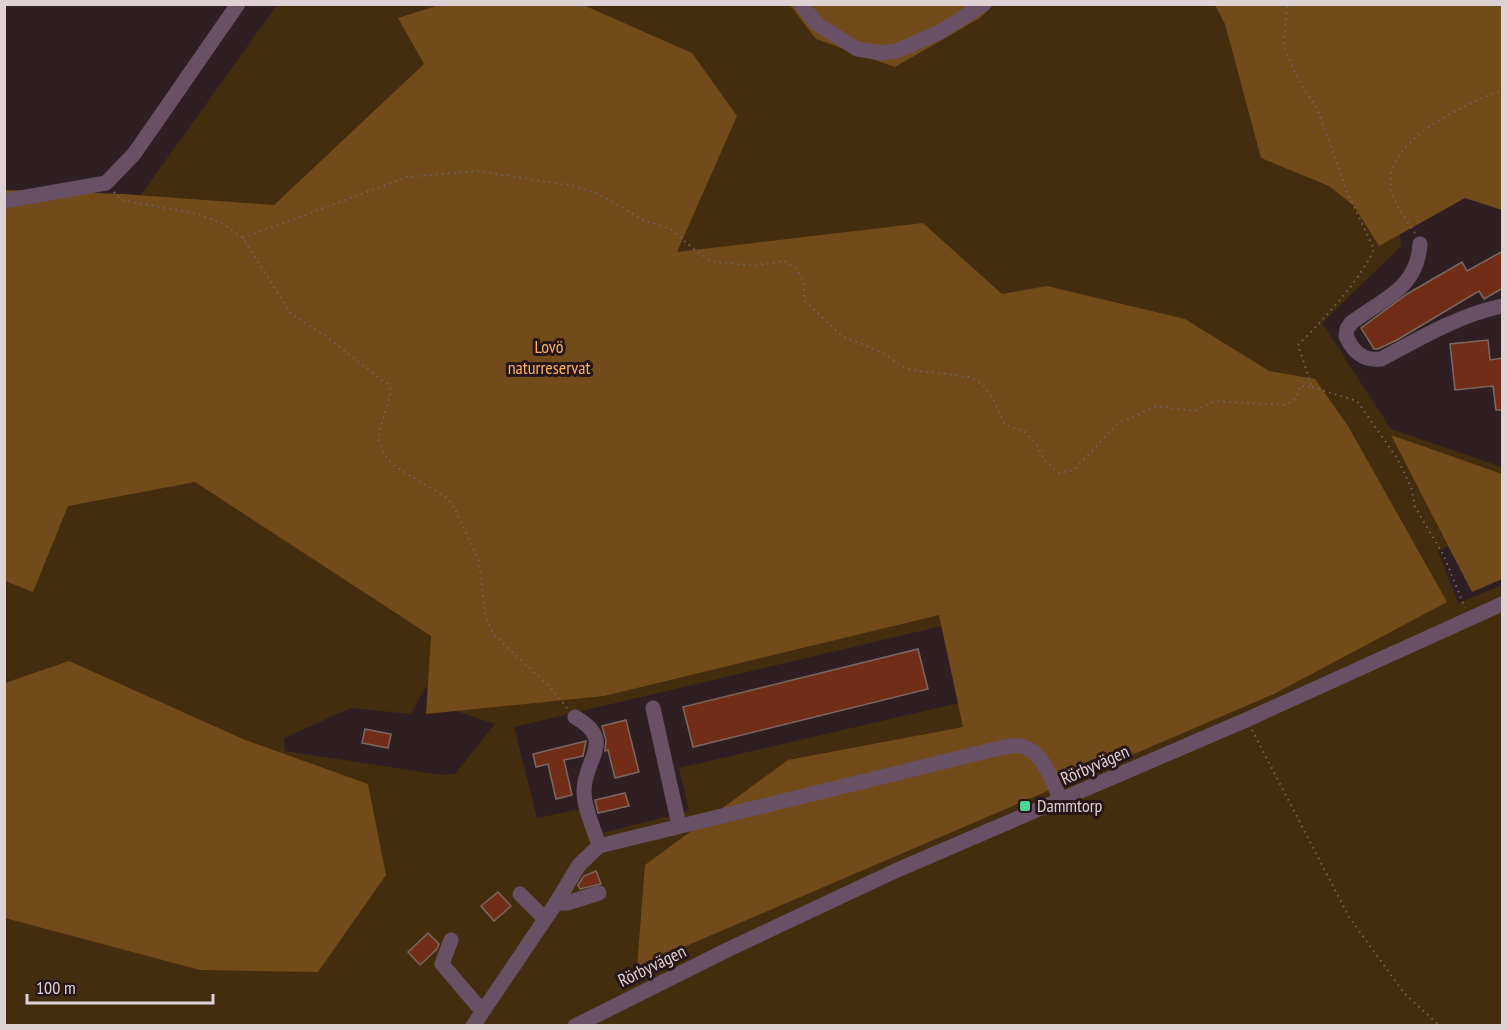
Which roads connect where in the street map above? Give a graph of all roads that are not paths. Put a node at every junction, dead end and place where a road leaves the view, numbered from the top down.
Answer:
1 (801, 4) edge
2 (984, 4) edge
3 (232, 6) edge
4 (4, 201) edge
5 (1420, 244) road end
6 (1503, 306) edge
7 (1503, 604) edge
8 (653, 708) dead end
9 (574, 717) road end
10 (1061, 801) junction
11 (680, 825) junction
12 (599, 846) junction
13 (600, 893) dead end
14 (520, 894) dead end
15 (556, 903) junction
16 (545, 919) junction
17 (451, 940) dead end
18 (482, 1011) junction
19 (473, 1026) edge
20 (575, 1026) edge

1 - 2 street
3 - 4 street
5 - 6 street
7 - 10 street, Rörbyvägen
8 - 11 street
9 - 12 street
10 - 11 street
10 - 20 street, Rörbyvägen
11 - 12 street
12 - 15 street
13 - 15 street
14 - 16 street
15 - 16 street
16 - 18 street
17 - 18 street
18 - 19 street

